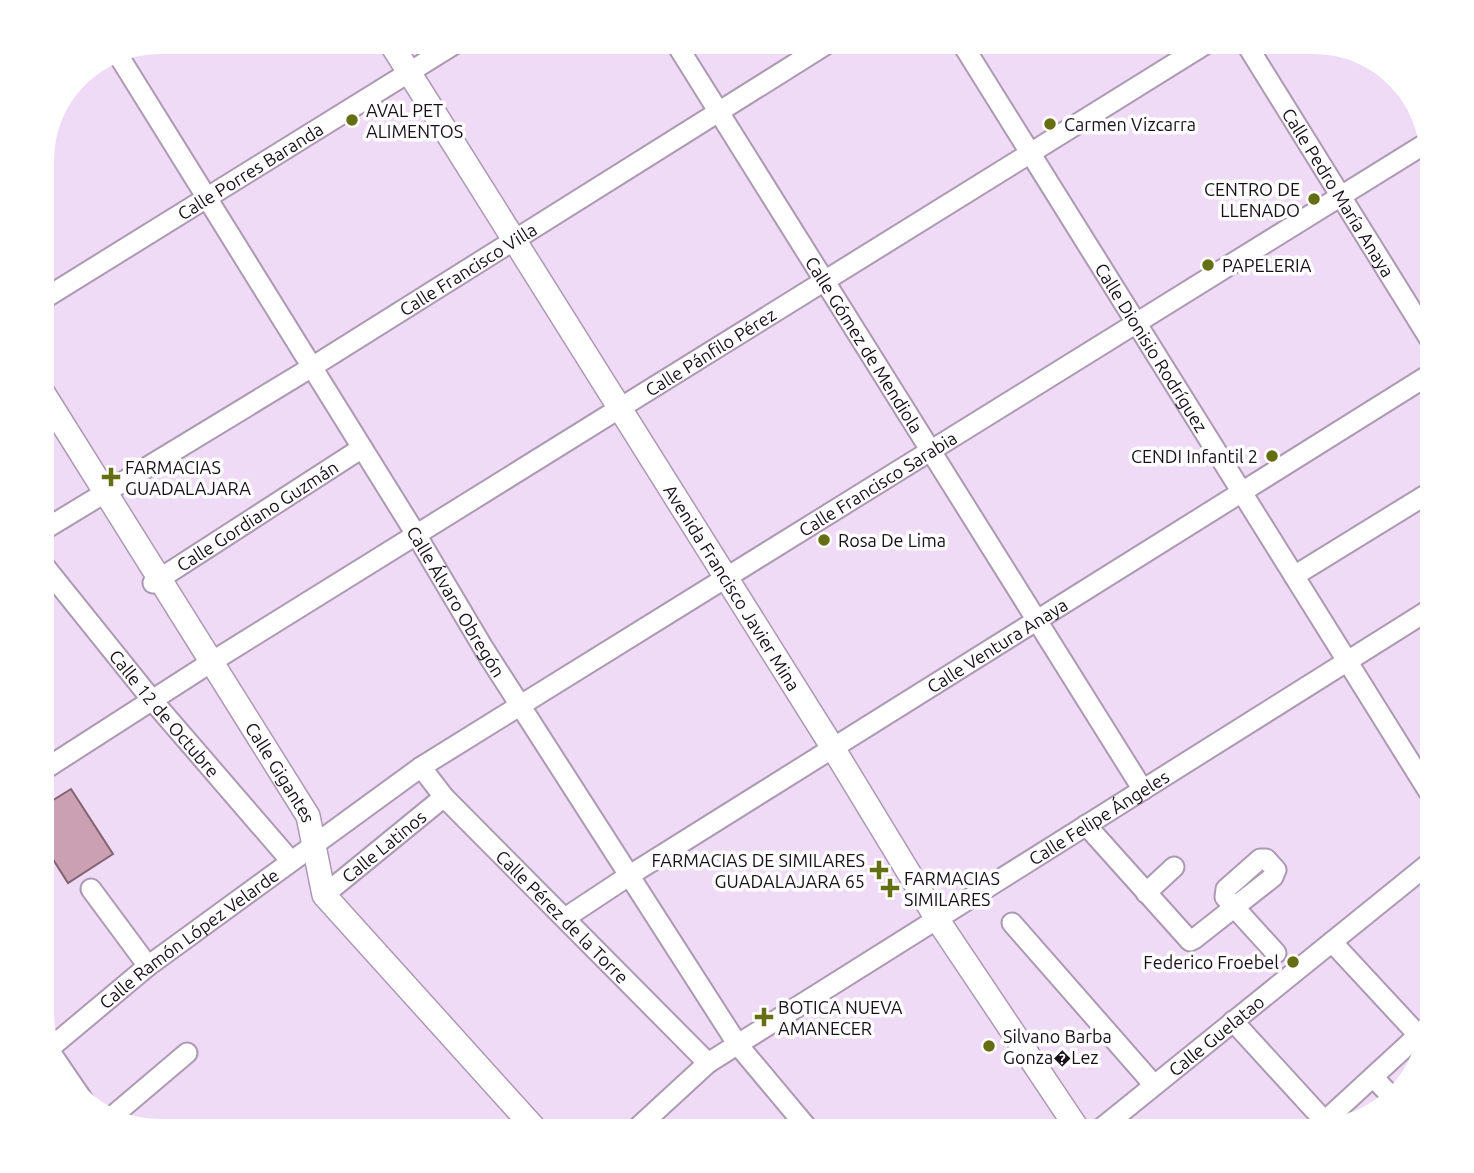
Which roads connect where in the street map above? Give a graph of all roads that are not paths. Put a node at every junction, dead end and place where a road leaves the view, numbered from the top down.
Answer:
1 (397, 54) edge
2 (438, 54) edge
3 (683, 54) edge
4 (811, 54) edge
5 (968, 54) edge
6 (1190, 54) edge
7 (1252, 54) edge
8 (122, 61) edge
9 (409, 73) junction
10 (719, 112) junction
11 (1419, 148) edge
12 (1030, 153) junction
13 (1341, 196) junction
14 (207, 198) junction
15 (514, 239) junction
16 (825, 281) junction
17 (54, 293) edge
18 (1136, 323) junction
19 (1420, 324) edge
20 (312, 367) junction
21 (1420, 381) edge
22 (620, 409) junction
23 (54, 410) edge
24 (362, 448) junction
25 (931, 450) junction
26 (106, 492) junction
27 (1242, 492) junction
28 (1420, 498) edge
29 (54, 524) edge
30 (417, 536) junction
31 (1294, 576) junction
32 (54, 578) edge
33 (726, 578) junction
34 (156, 580) junction
35 (1420, 615) edge
36 (1037, 620) junction
37 (213, 661) junction
38 (1347, 661) junction
39 (152, 700) junction
40 (521, 705) junction
41 (833, 748) junction
42 (54, 763) edge
43 (421, 767) junction
44 (1420, 778) edge
45 (1143, 790) junction
46 (444, 797) junction
47 (1086, 825) junction
48 (322, 838) junction
49 (290, 860) junction
50 (1174, 867) dead end
51 (1420, 871) edge
52 (630, 874) junction
53 (92, 889) dead end
54 (1146, 893) junction
55 (324, 895) junction
56 (565, 918) junction
57 (937, 919) junction
58 (1012, 923) dead end
59 (1332, 942) junction
60 (1276, 953) dead end
61 (148, 966) junction
62 (1233, 1021) junction
63 (1418, 1030) edge
64 (1416, 1039) edge
65 (58, 1041) edge
66 (737, 1045) junction
67 (187, 1053) dead end
68 (708, 1063) junction
69 (1373, 1077) junction
70 (1154, 1085) junction
71 (1385, 1090) edge
72 (119, 1111) edge
73 (1332, 1117) edge
74 (526, 1119) edge
75 (647, 1119) edge
76 (800, 1119) edge
77 (1071, 1119) edge
78 (1113, 1119) edge
79 (1317, 1119) edge

1 - 9 main road, Avenida Francisco Javier Mina
2 - 9 street, Calle Porres Baranda
3 - 10 street, Calle Gómez de Mendiola
4 - 10 street, Calle Francisco Villa
5 - 12 street, Calle Dionisio Rodríguez
6 - 12 street, Calle Pánfilo Pérez
7 - 13 street, Calle Pedro María Anaya
8 - 14 street, Calle Álvaro Obregón
9 - 14 street, Calle Porres Baranda
9 - 15 main road, Avenida Francisco Javier Mina
10 - 15 street, Calle Francisco Villa
10 - 16 street, Calle Gómez de Mendiola
11 - 13 street, Calle Francisco Sarabia
12 - 16 street, Calle Pánfilo Pérez
12 - 18 street, Calle Dionisio Rodríguez
13 - 18 street, Calle Francisco Sarabia
13 - 19 street, Calle Pedro María Anaya
14 - 17 street, Calle Porres Baranda
14 - 20 street, Calle Álvaro Obregón
15 - 20 street, Calle Francisco Villa
15 - 22 main road, Avenida Francisco Javier Mina
16 - 22 street, Calle Pánfilo Pérez
16 - 25 street, Calle Gómez de Mendiola
18 - 25 street, Calle Francisco Sarabia
18 - 27 street, Calle Dionisio Rodríguez
20 - 24 street, Calle Álvaro Obregón
20 - 26 street, Calle Francisco Villa
21 - 27 street, Calle Ventura Anaya
22 - 30 street, Calle Pánfilo Pérez
22 - 33 main road, Avenida Francisco Javier Mina
23 - 26 main road, Calle Gigantes
24 - 30 street, Calle Álvaro Obregón
24 - 34 street, Calle Gordiano Guzmán
25 - 33 street, Calle Francisco Sarabia
25 - 36 street, Calle Gómez de Mendiola
26 - 29 street, Calle Francisco Villa
26 - 34 main road, Calle Gigantes
27 - 31 street, Calle Dionisio Rodríguez
27 - 36 street, Calle Ventura Anaya
28 - 31 street
30 - 37 street, Calle Pánfilo Pérez
30 - 40 street, Calle Álvaro Obregón
31 - 38 street, Calle Dionisio Rodríguez
32 - 39 street, Calle 12 de Octubre
33 - 40 street, Calle Francisco Sarabia
33 - 41 main road, Avenida Francisco Javier Mina
34 - 37 main road, Calle Gigantes
35 - 38 street, Calle Felipe Ángeles
36 - 41 street, Calle Ventura Anaya
36 - 45 street, Calle Gómez de Mendiola
37 - 39 street, Calle Pánfilo Pérez
37 - 48 main road, Calle Gigantes
38 - 44 street, Calle Dionisio Rodríguez
38 - 45 street, Calle Felipe Ángeles
39 - 42 street, Calle Pánfilo Pérez
39 - 49 street, Calle 12 de Octubre
40 - 43 street, Calle Francisco Sarabia
40 - 52 street, Calle Álvaro Obregón
41 - 52 street, Calle Ventura Anaya
41 - 57 main road, Avenida Francisco Javier Mina
43 - 46 street, Calle Pérez de la Torre
43 - 48 street, Calle Francisco Sarabia
45 - 47 street, Calle Felipe Ángeles
46 - 55 street, Calle Latinos
46 - 56 street, Calle Pérez de la Torre
47 - 54 street
47 - 57 street, Calle Felipe Ángeles
48 - 49 street, Calle Ramón López Velarde
48 - 55 main road, Calle Gigantes
49 - 61 street, Calle Ramón López Velarde
50 - 54 street
51 - 59 street, Calle Guelatao
52 - 56 street, Calle Ventura Anaya
52 - 66 street, Calle Álvaro Obregón
53 - 61 street
54 - 60 street
55 - 74 main road
56 - 68 street, Calle Pérez de la Torre
57 - 66 street, Calle Felipe Ángeles
57 - 77 main road, Avenida Francisco Javier Mina
58 - 70 street
59 - 62 street, Calle Guelatao
59 - 63 street
61 - 65 street, Calle Ramón López Velarde
62 - 70 street, Calle Guelatao
62 - 79 street
64 - 69 street
66 - 68 street, Calle Felipe Ángeles
66 - 76 street, Calle Álvaro Obregón
67 - 72 street
68 - 75 street, Calle Felipe Ángeles
69 - 71 street
69 - 73 street
70 - 78 street, Calle Guelatao

